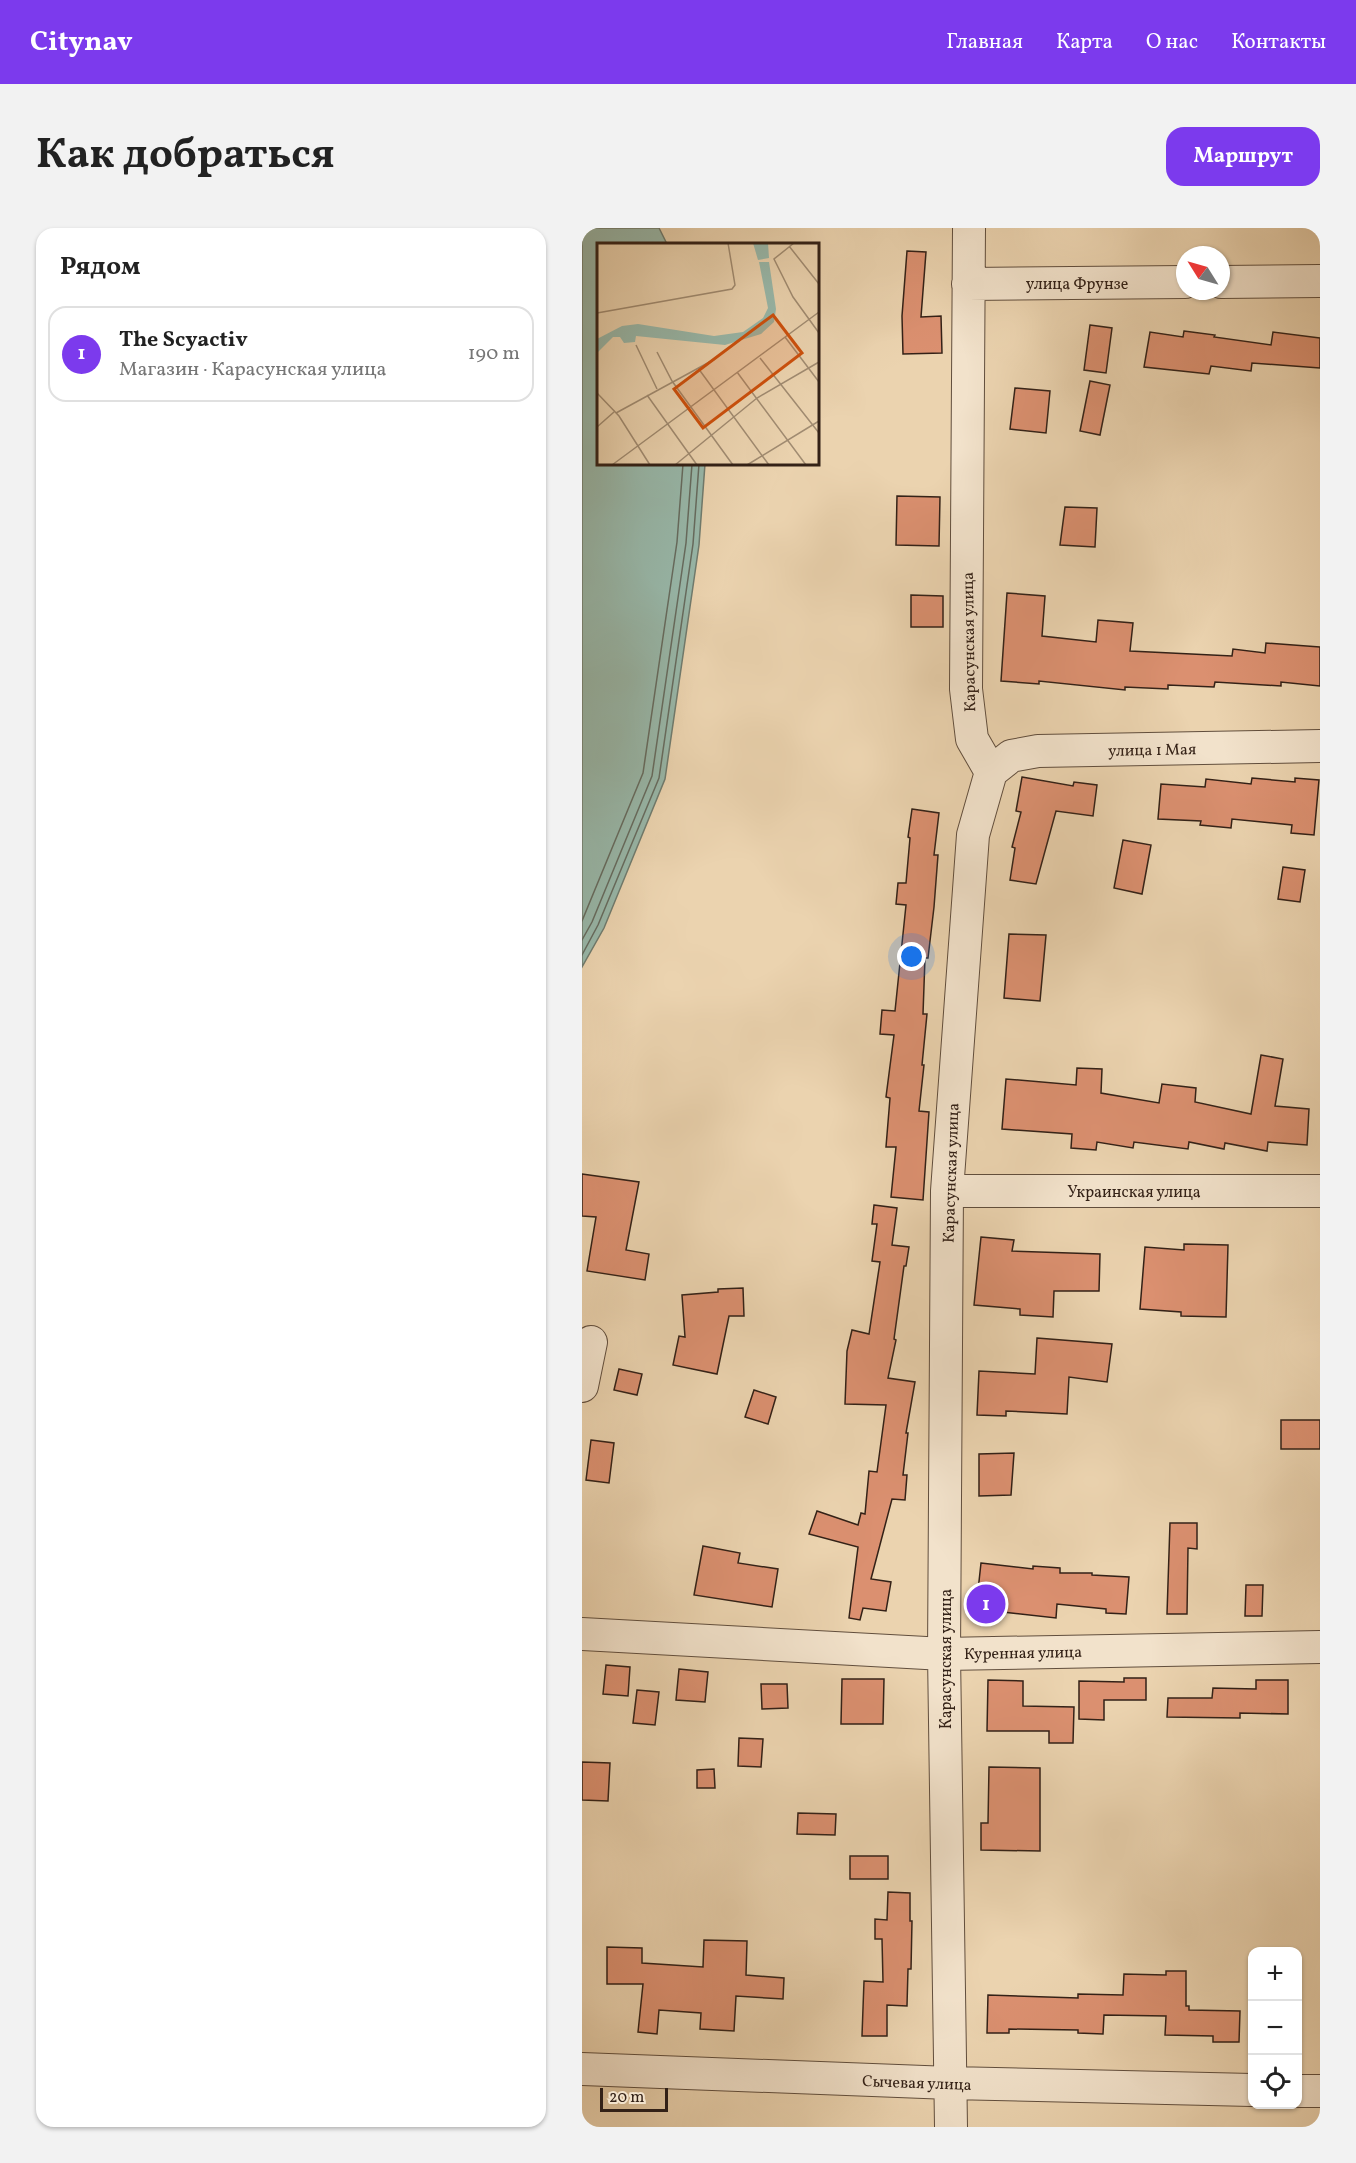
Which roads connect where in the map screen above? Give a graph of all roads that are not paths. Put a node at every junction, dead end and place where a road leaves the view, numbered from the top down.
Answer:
1 (969, 228) edge
2 (1320, 281) edge
3 (1176, 282) edge
4 (1230, 282) edge
5 (968, 284) junction
6 (1320, 746) edge
7 (991, 772) junction
8 (947, 1191) junction
9 (1320, 1191) edge
10 (591, 1342) dead end
11 (582, 1386) edge
12 (582, 1634) edge
13 (1320, 1647) edge
14 (944, 1654) junction
15 (582, 2069) edge
16 (950, 2084) junction
17 (1248, 2090) edge
18 (1302, 2091) edge
19 (1320, 2091) edge
20 (951, 2127) edge

1 - 5 street, Карасунская улица
2 - 4 street
3 - 5 street, улица Фрунзе
5 - 7 street, Карасунская улица
6 - 7 street, улица 1 Мая
7 - 8 street, Карасунская улица
8 - 9 street, Украинская улица
8 - 14 street, Карасунская улица
10 - 11 street
12 - 14 street, Куренная улица
13 - 14 street, Куренная улица
14 - 16 street, Карасунская улица
15 - 16 street, Сычевая улица
16 - 17 street, Сычевая улица
16 - 20 street, Карасунская улица
18 - 19 street

